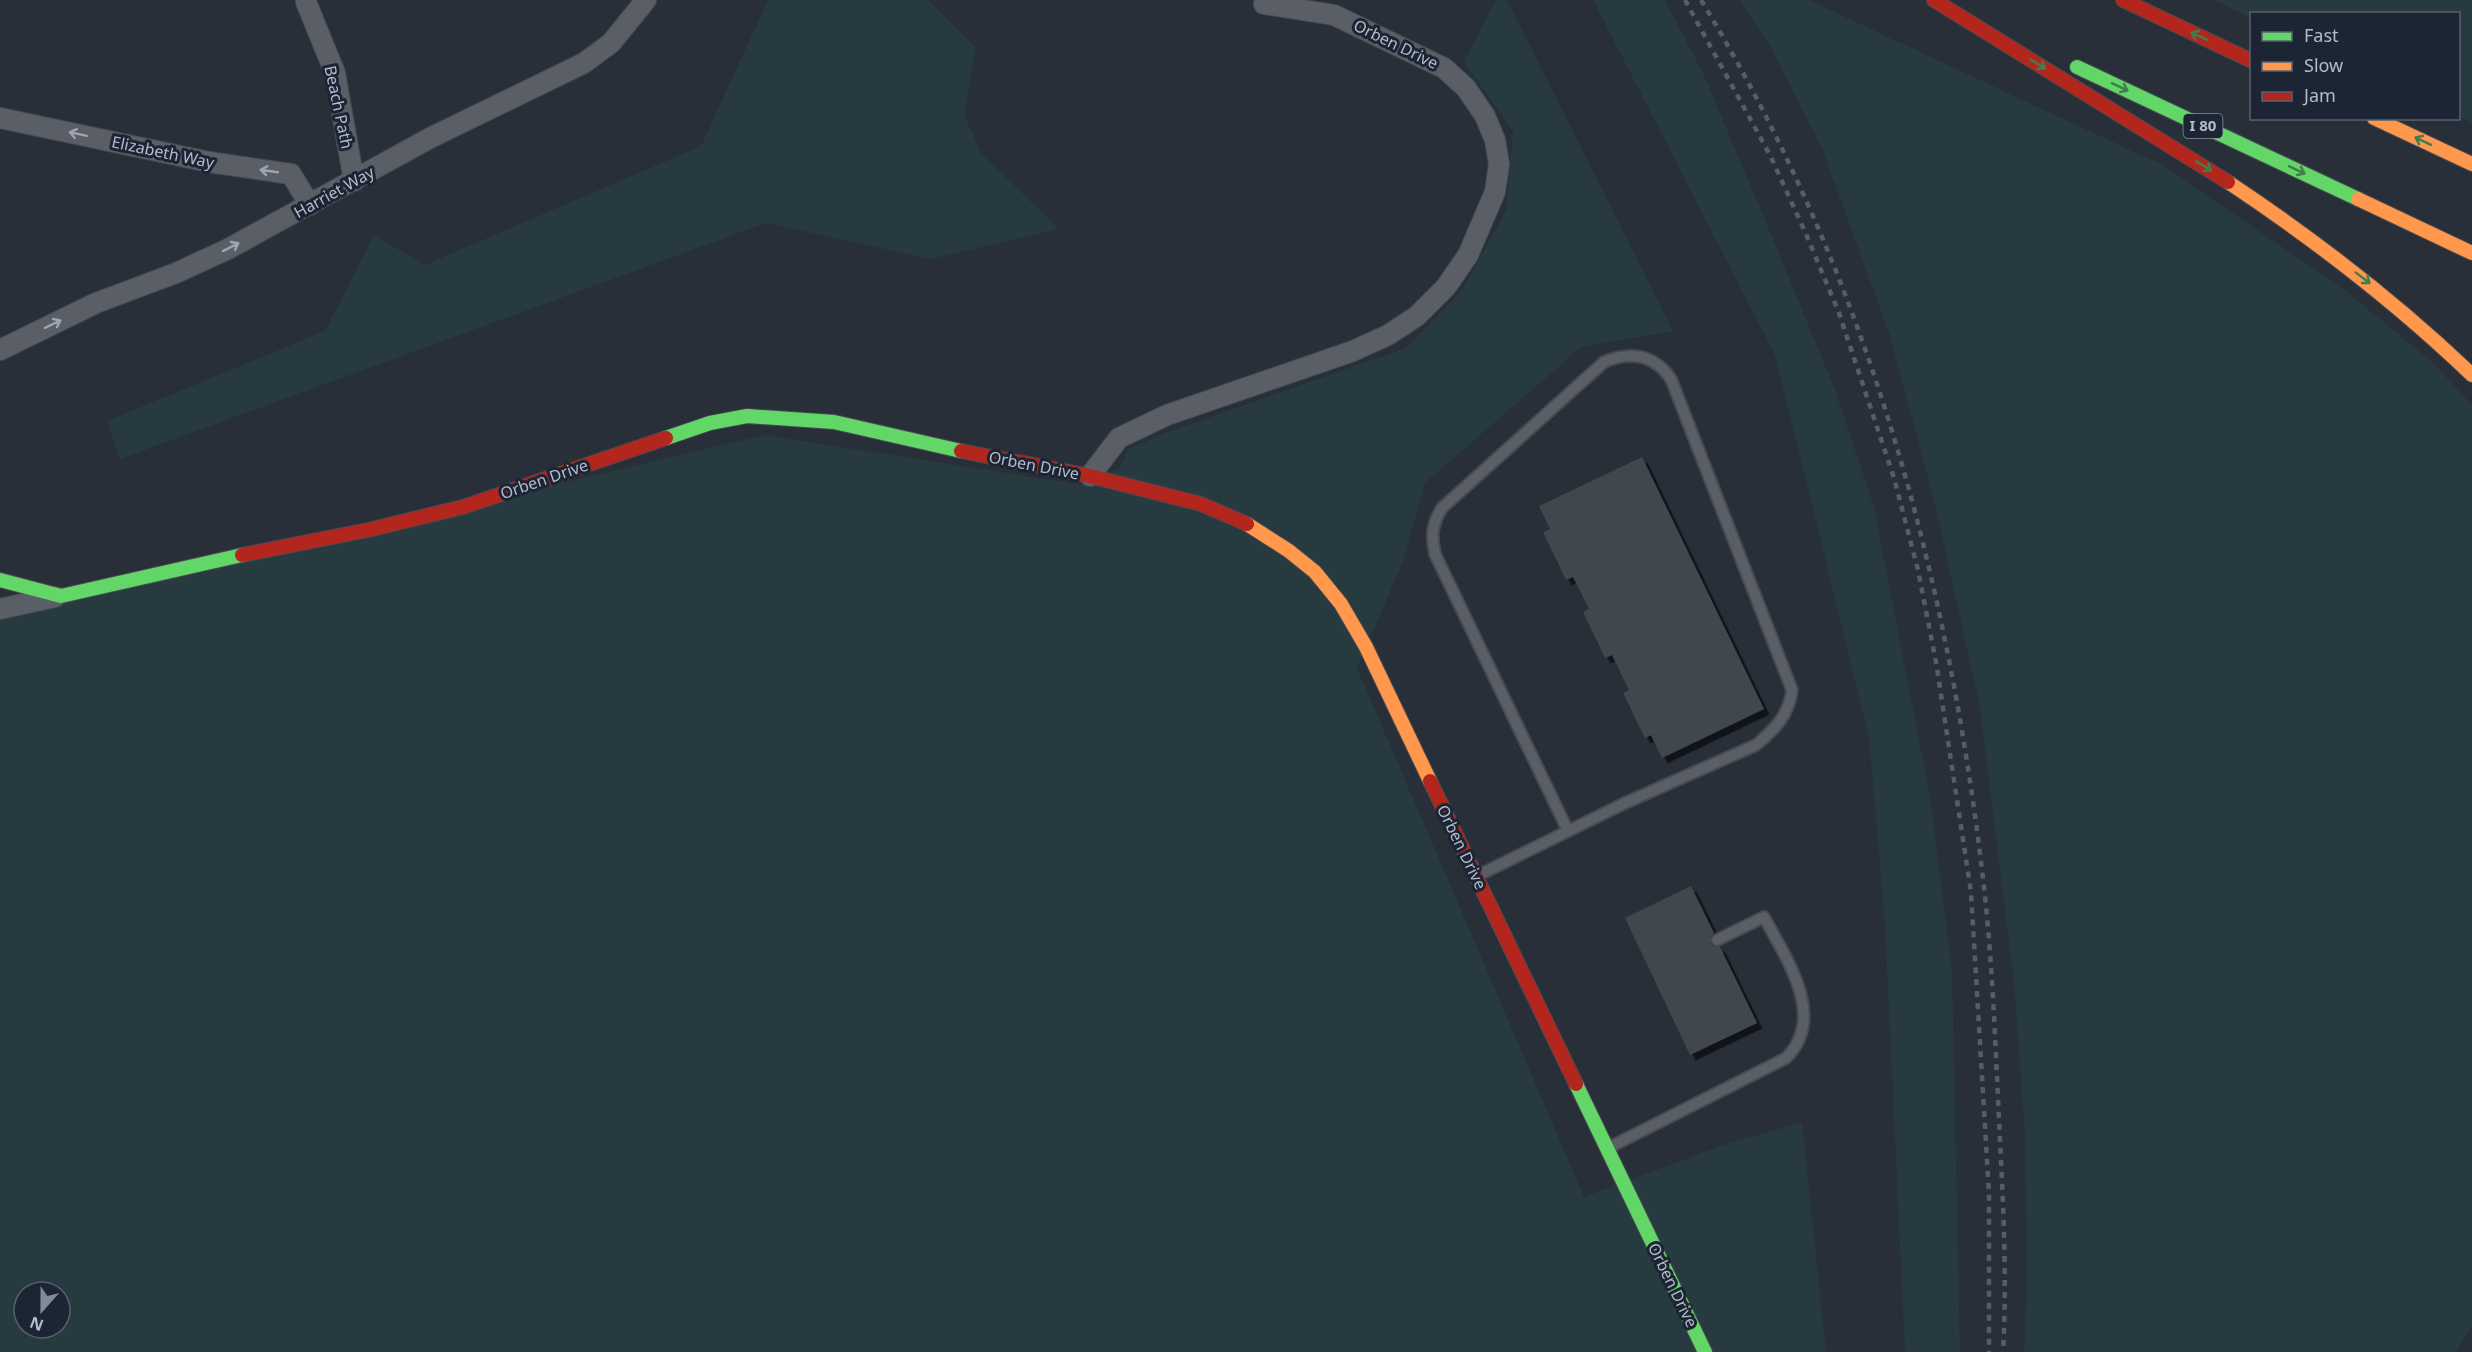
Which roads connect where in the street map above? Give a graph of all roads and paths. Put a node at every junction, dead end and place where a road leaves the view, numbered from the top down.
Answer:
1 (646, 0) edge
2 (1934, 0) edge
3 (2123, 0) edge
4 (306, 2) dead end
5 (1264, 4) dead end
6 (2042, 51) dead end
7 (2250, 60) edge
8 (2063, 61) dead end
9 (0, 118) edge
10 (2378, 120) edge
11 (2472, 164) edge
12 (354, 181) junction
13 (310, 206) junction
14 (2472, 253) edge
15 (0, 350) edge
16 (2472, 375) edge
17 (1090, 476) junction
18 (0, 580) edge
19 (61, 596) junction
20 (0, 609) edge
21 (1568, 831) junction
22 (1477, 877) junction
23 (1717, 940) dead end
24 (1608, 1148) junction
25 (1705, 1352) edge

1 - 12 street, Harriet Way
2 - 6 main road
2 -> 16 main road
7 -> 3 main road
4 - 12 street, Beach Path
5 - 17 street, Orben Drive
8 -> 14 main road, I 80
13 -> 9 street, Elizabeth Way
11 -> 10 main road
12 - 13 street, Harriet Way
15 -> 13 street, Harriet Way
17 - 19 main road, Orben Drive
17 - 22 main road, Orben Drive
18 - 19 main road, Orben Drive
19 - 20 street
21 - 21 lane
21 - 22 lane
22 - 24 main road, Orben Drive
23 - 24 lane
24 - 25 main road, Orben Drive

